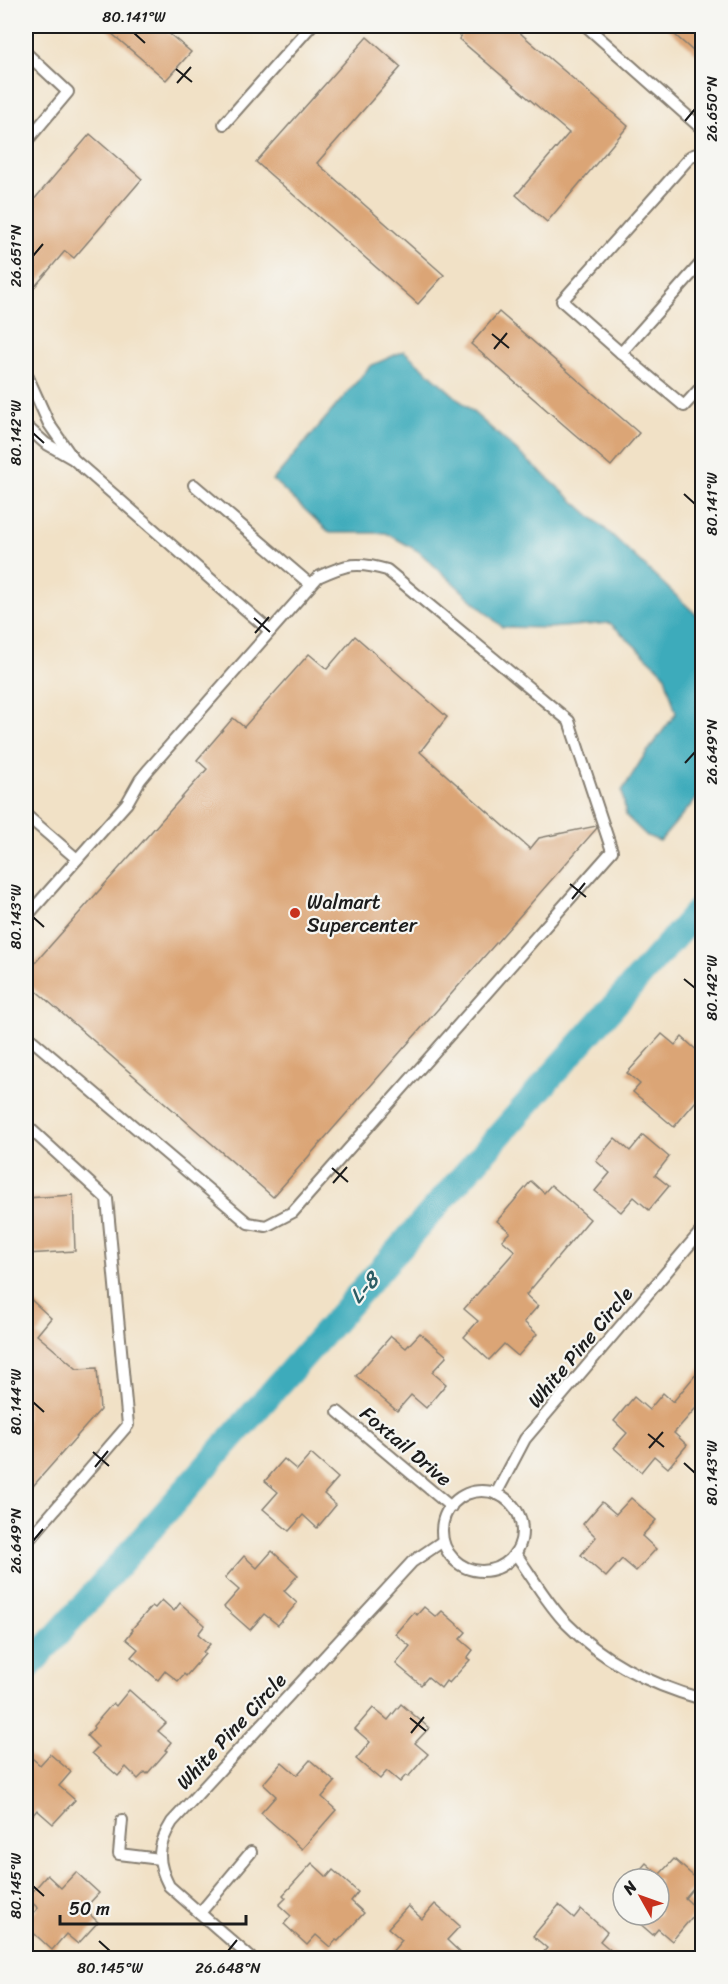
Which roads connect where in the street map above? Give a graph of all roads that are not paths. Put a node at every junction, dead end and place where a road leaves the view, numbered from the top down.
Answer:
1 (311, 26) edge
2 (586, 26) edge
3 (26, 53) edge
4 (224, 124) dead end
5 (702, 129) edge
6 (26, 142) edge
7 (702, 152) edge
8 (702, 262) edge
9 (621, 352) junction
10 (26, 373) edge
11 (702, 386) edge
12 (26, 426) edge
13 (74, 459) junction
14 (194, 485) dead end
15 (311, 585) junction
16 (270, 631) junction
17 (26, 814) edge
18 (77, 859) junction
19 (26, 917) edge
20 (26, 1035) edge
21 (26, 1125) edge
22 (702, 1230) edge
23 (338, 1413) dead end
24 (496, 1494) junction
25 (451, 1507) junction
26 (443, 1541) junction
27 (26, 1543) edge
28 (515, 1553) junction
29 (702, 1699) edge
30 (122, 1820) dead end
31 (251, 1852) dead end
32 (160, 1859) junction
33 (200, 1914) junction
34 (251, 1959) edge

1 - 4 lane
2 - 5 lane
3 - 6 lane
7 - 9 lane
8 - 9 lane
9 - 11 lane
10 - 13 lane
12 - 13 lane
13 - 16 lane
14 - 15 lane
15 - 16 lane
15 - 20 lane
16 - 18 lane
17 - 18 lane
18 - 19 lane
21 - 27 lane
22 - 24 lane, White Pine Circle
23 - 25 lane, Foxtail Drive
24 - 25 lane
24 - 28 lane
25 - 26 lane
26 - 28 lane
26 - 32 lane, White Pine Circle
28 - 29 lane
30 - 32 lane
31 - 33 lane
32 - 33 lane
33 - 34 lane

